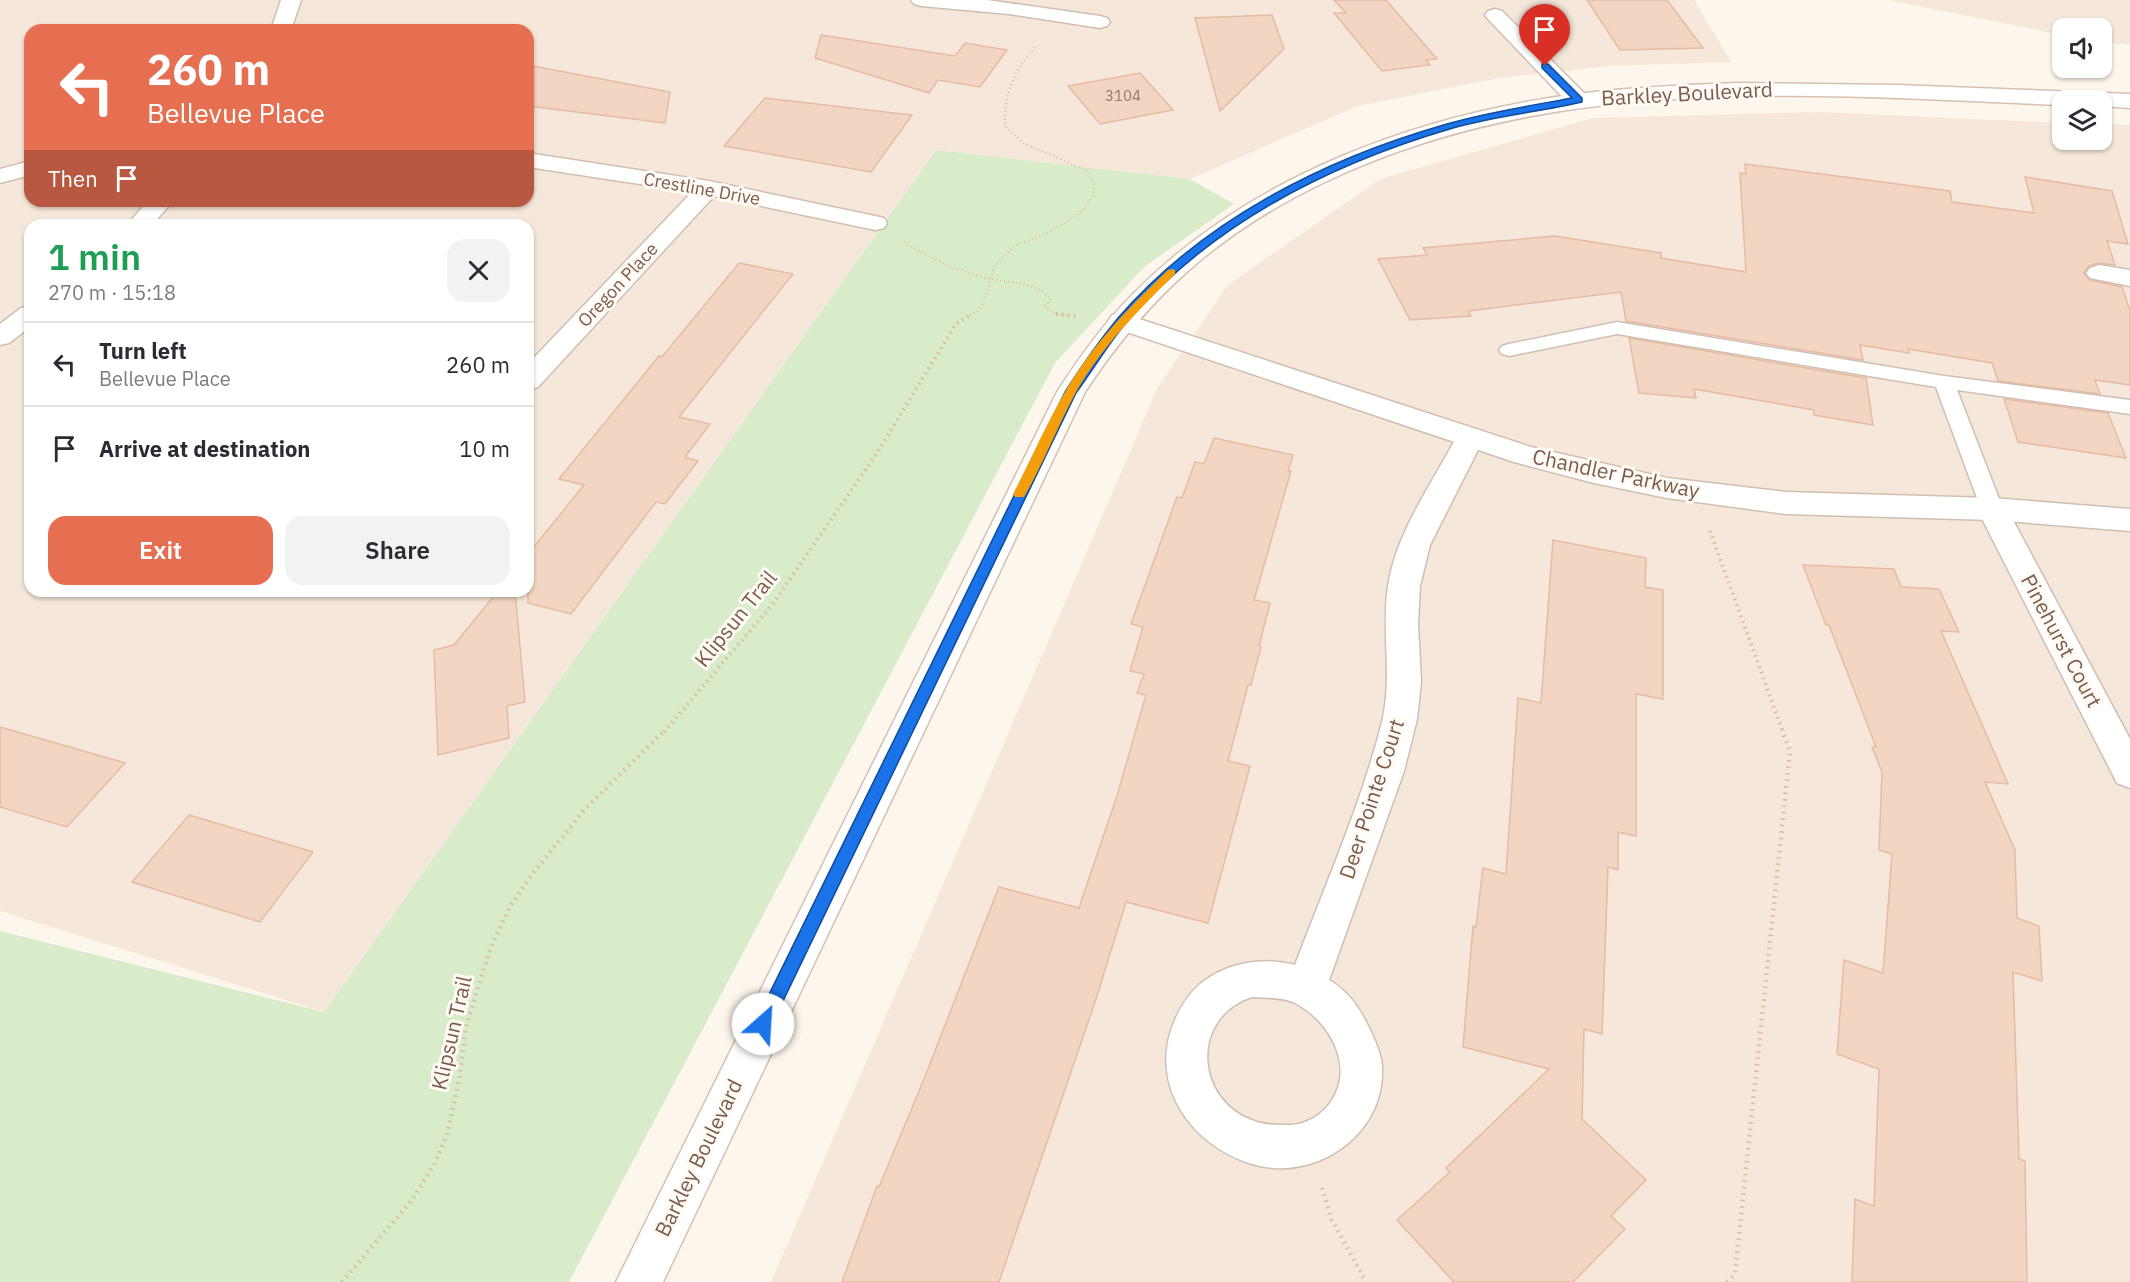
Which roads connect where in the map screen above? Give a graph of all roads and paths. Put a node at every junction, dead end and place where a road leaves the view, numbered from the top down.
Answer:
1 (291, 0) edge
2 (921, 0) edge
3 (1495, 15) dead end
4 (1100, 22) dead end
5 (283, 24) edge
6 (1042, 40) dead end
7 (1578, 100) junction
8 (2130, 100) edge
9 (534, 161) edge
10 (24, 170) edge
11 (0, 176) edge
12 (709, 189) junction
13 (155, 207) edge
14 (144, 219) edge
15 (875, 223) joint
16 (2099, 273) dead end
17 (2130, 278) edge
18 (989, 279) junction
19 (24, 319) edge
20 (1122, 321) junction
21 (0, 337) edge
22 (1509, 350) dead end
23 (534, 375) edge
24 (1944, 382) junction
25 (2130, 407) edge
26 (1470, 438) junction
27 (1695, 491) junction
28 (1992, 509) junction
29 (2130, 520) edge
30 (2130, 773) edge
31 (1306, 988) junction
32 (1308, 1145) junction
33 (342, 1282) edge
34 (639, 1282) edge
35 (1366, 1282) edge
36 (1727, 1282) edge

1 - 5 street
2 - 4 street
3 - 7 street
6 - 18 path, Klipsun Trail
7 - 8 street, Barkley Boulevard
7 - 20 street, Barkley Boulevard
9 - 12 street, Crestline Drive
10 - 11 street
12 - 15 street, Crestline Drive
12 - 23 street, Oregon Place
13 - 14 street
15 - 18 path
16 - 17 street
18 - 20 path
18 - 33 path, Klipsun Trail
19 - 21 street
20 - 26 street, Chandler Parkway
20 - 34 street, Barkley Boulevard
22 - 24 lane
24 - 25 lane
24 - 28 lane
26 - 27 street, Chandler Parkway
26 - 31 street, Deer Pointe Court
27 - 28 street, Chandler Parkway
27 - 36 path
28 - 29 street, Chandler Parkway
28 - 30 street, Pinehurst Court
31 - 32 street
31 - 32 street
32 - 35 path

